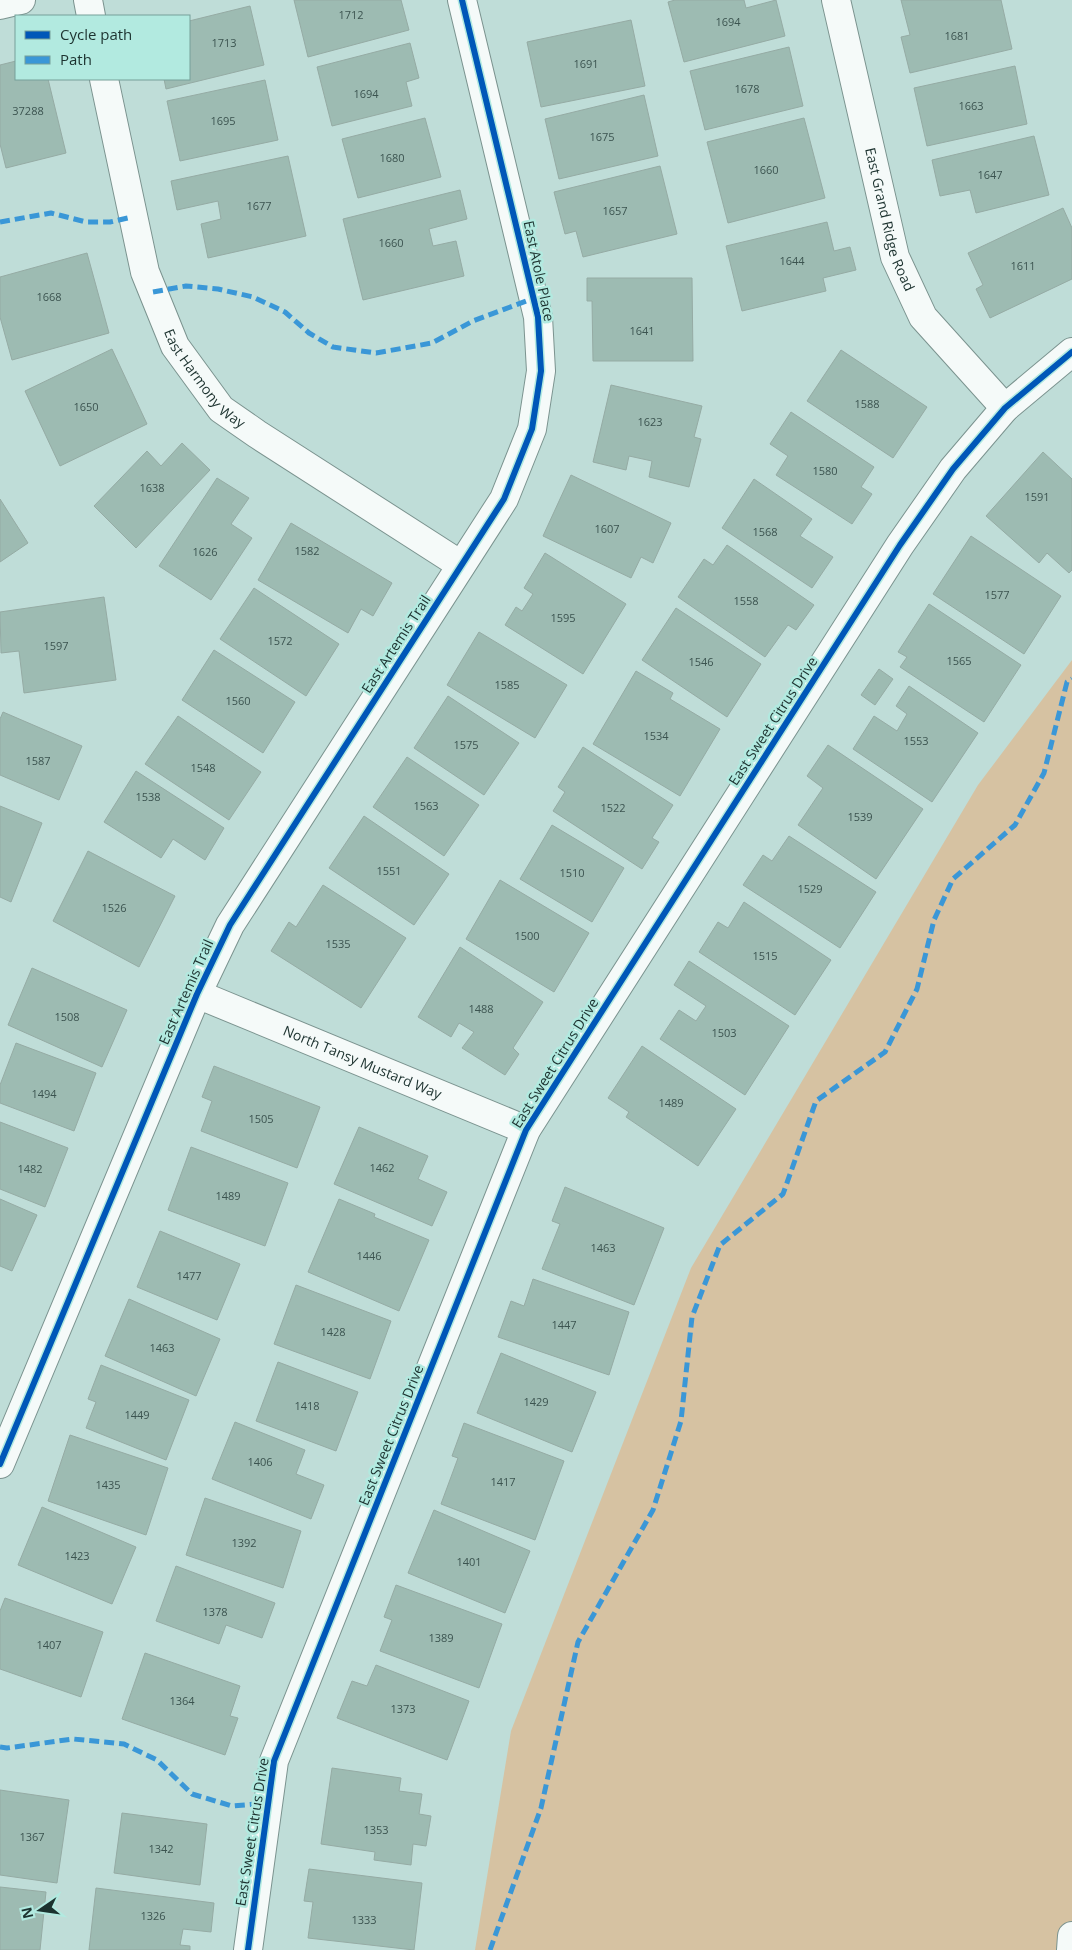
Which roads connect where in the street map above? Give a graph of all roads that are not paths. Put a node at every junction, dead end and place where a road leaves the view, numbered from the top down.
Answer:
1 (21, 0) edge
2 (88, 0) edge
3 (462, 0) edge
4 (836, 0) edge
5 (0, 5) edge
6 (92, 15) edge
7 (104, 80) edge
8 (1072, 352) edge
9 (1006, 408) junction
10 (461, 565) junction
11 (198, 994) junction
12 (526, 1130) junction
13 (0, 1464) edge
14 (1072, 1936) edge
15 (248, 1950) edge
16 (1071, 1950) edge

1 - 5 street
2 - 6 street
3 - 10 street, East Atole Place
4 - 9 street, East Grand Ridge Road
7 - 10 street, East Harmony Way
8 - 9 street, East Sweet Citrus Drive
9 - 12 street, East Sweet Citrus Drive
10 - 11 street, East Artemis Trail
11 - 12 street, North Tansy Mustard Way
11 - 13 street, East Artemis Trail
12 - 15 street, East Sweet Citrus Drive
14 - 16 street

